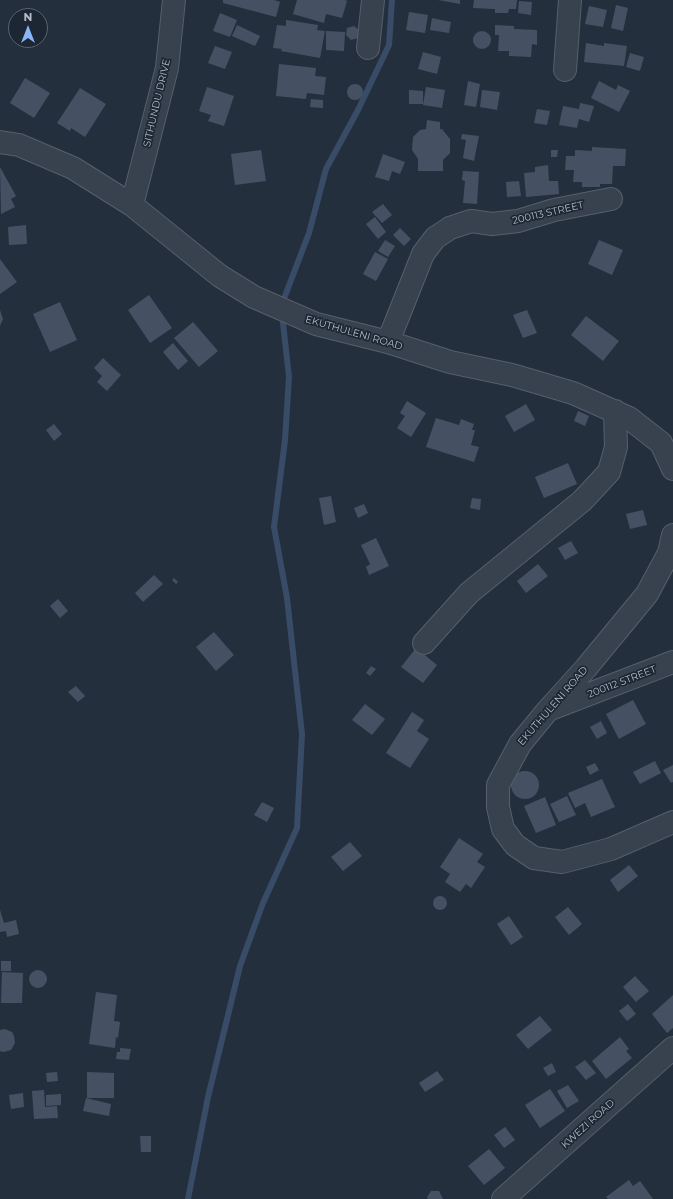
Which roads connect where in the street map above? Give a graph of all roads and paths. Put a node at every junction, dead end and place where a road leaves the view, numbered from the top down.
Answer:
1 (174, 0) edge
2 (373, 0) edge
3 (570, 0) edge
4 (368, 48) dead end
5 (565, 70) dead end
6 (0, 142) edge
7 (611, 199) dead end
8 (132, 205) junction
9 (388, 342) junction
10 (614, 411) junction
11 (673, 469) edge
12 (673, 535) edge
13 (424, 643) dead end
14 (673, 662) edge
15 (548, 710) junction
16 (673, 822) edge
17 (673, 1048) edge
18 (503, 1199) edge

1 - 8 street, SITHUNDU DRIVE
2 - 4 street
3 - 5 street
6 - 8 street, EKUTHULENI ROAD
7 - 9 street, 200113 STREET
8 - 9 street, EKUTHULENI ROAD
9 - 10 street, EKUTHULENI ROAD
10 - 11 street, EKUTHULENI ROAD
10 - 13 street
12 - 15 street, EKUTHULENI ROAD
14 - 15 street, 200112 STREET
15 - 16 street, EKUTHULENI ROAD
17 - 18 street, KWEZI ROAD

